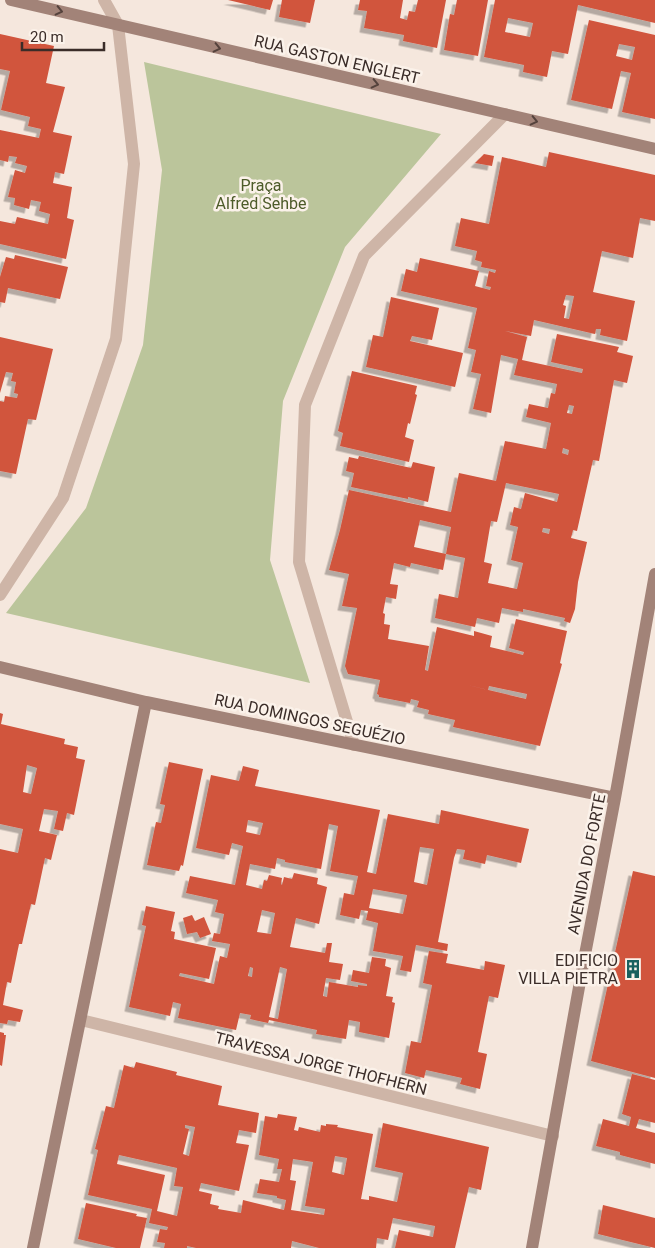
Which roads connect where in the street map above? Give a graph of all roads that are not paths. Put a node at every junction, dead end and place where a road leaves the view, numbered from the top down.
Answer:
1 (11, 0) edge
2 (104, 0) edge
3 (118, 25) junction
4 (505, 114) junction
5 (655, 149) edge
6 (655, 574) edge
7 (0, 595) edge
8 (0, 667) edge
9 (146, 702) junction
10 (354, 745) junction
11 (616, 798) junction
12 (81, 1020) junction
13 (553, 1136) junction
14 (33, 1248) edge
15 (532, 1248) edge

1 -> 3 street, RUA GASTON ENGLERT
2 - 3 street
3 -> 4 street, RUA GASTON ENGLERT
3 - 7 street
4 -> 5 street, RUA GASTON ENGLERT
4 - 10 street
6 - 11 street, AVENIDA DO FORTE
8 - 9 street, RUA DOMINGOS SEGUÉZIO
9 - 10 street, RUA DOMINGOS SEGUÉZIO
9 - 12 street
10 - 11 street, RUA DOMINGOS SEGUÉZIO
11 - 13 street, AVENIDA DO FORTE
12 - 13 street, TRAVESSA JORGE THOFHERN
12 - 14 street
13 - 15 street, AVENIDA DO FORTE

